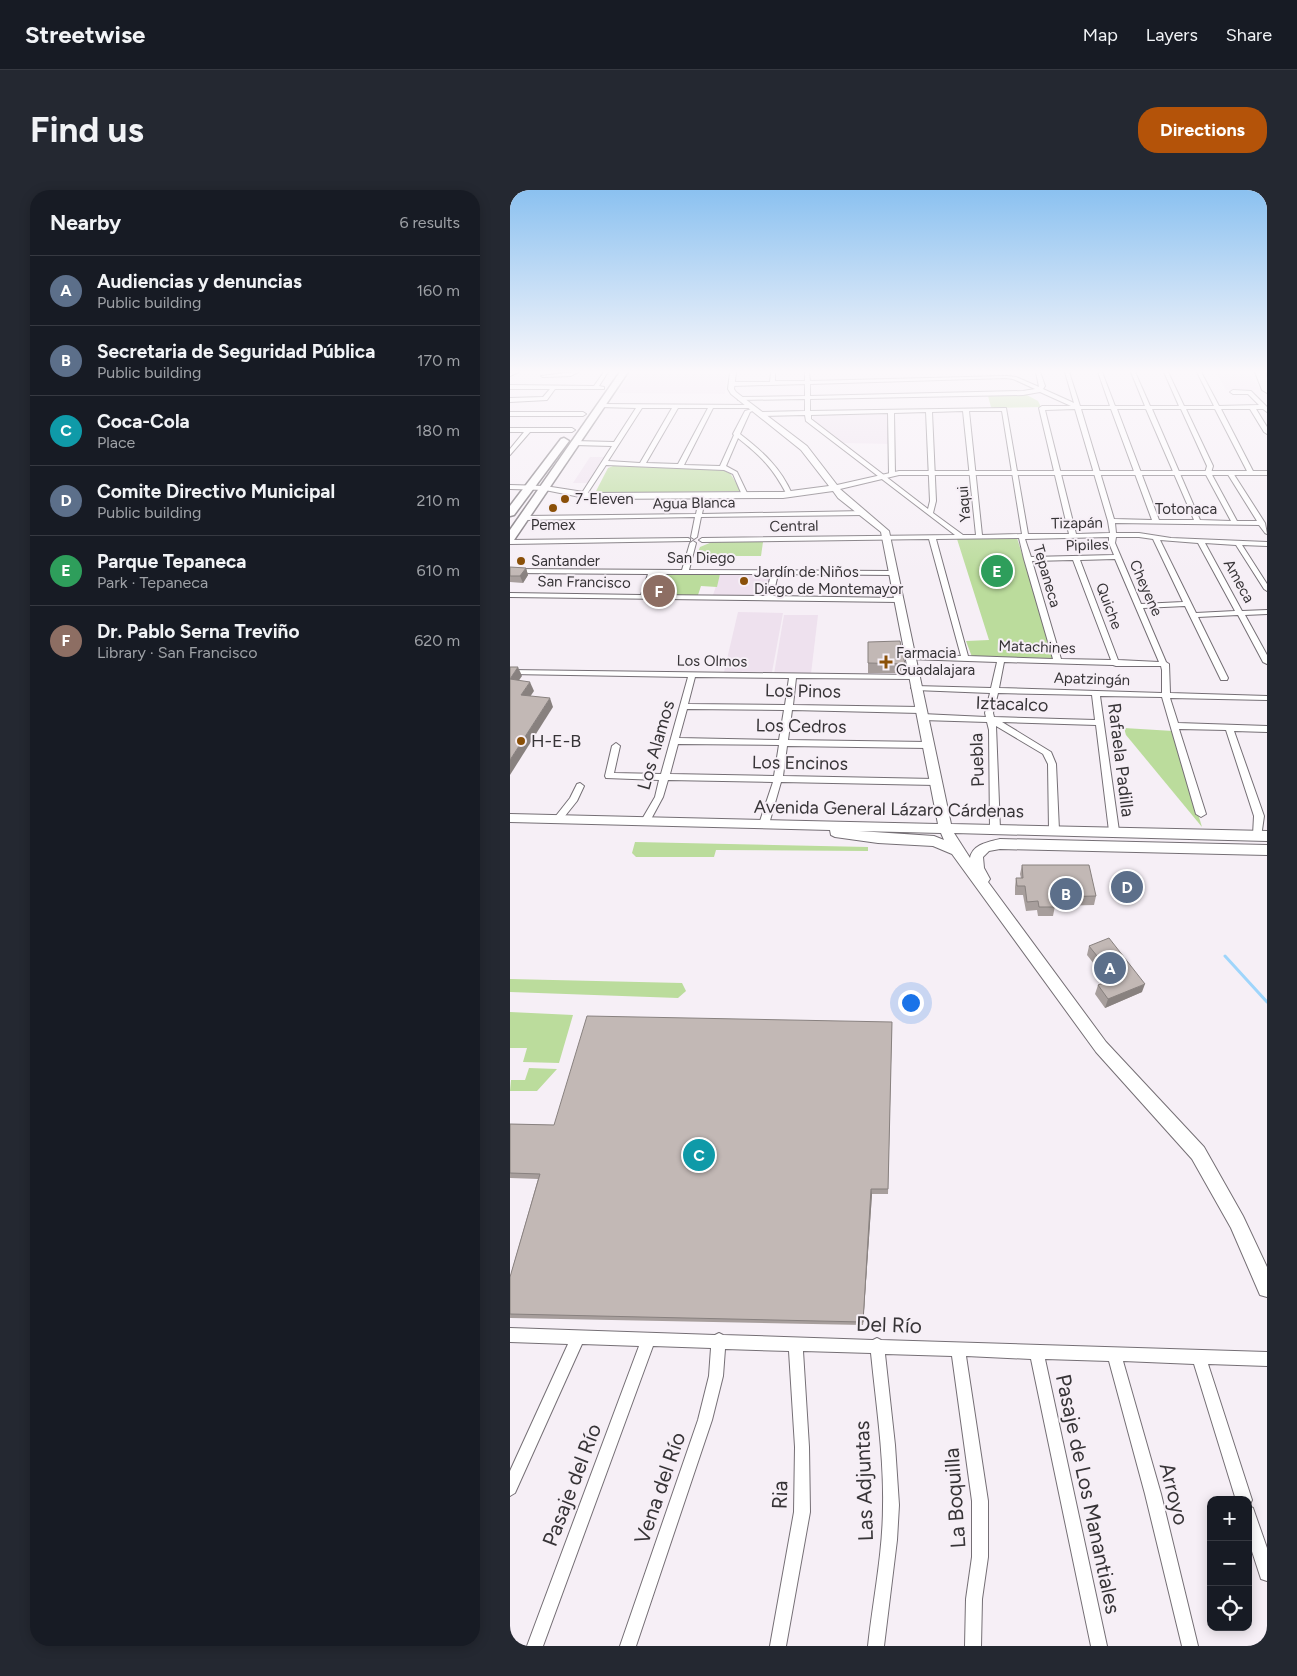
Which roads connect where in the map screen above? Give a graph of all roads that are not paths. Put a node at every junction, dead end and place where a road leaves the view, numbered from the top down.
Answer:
1 (565, 440) edge
2 (576, 440) edge
3 (619, 440) edge
4 (656, 440) edge
5 (694, 440) edge
6 (734, 440) edge
7 (744, 440) edge
8 (794, 440) edge
9 (833, 440) edge
10 (891, 440) edge
11 (930, 440) edge
12 (970, 440) edge
13 (1009, 440) edge
14 (1049, 440) edge
15 (1088, 440) edge
16 (1125, 440) edge
17 (1162, 440) edge
18 (1198, 440) edge
19 (1234, 440) edge
20 (574, 443) junction
21 (616, 444) junction
22 (513, 445) edge
23 (510, 453) edge
24 (604, 463) junction
25 (642, 465) junction
26 (680, 466) junction
27 (722, 468) junction
28 (932, 473) junction
29 (974, 473) junction
30 (1015, 473) junction
31 (1056, 473) junction
32 (1098, 473) junction
33 (1137, 473) junction
34 (1176, 473) junction
35 (1208, 473) junction
36 (1230, 473) junction
37 (1251, 473) junction
38 (1267, 473) edge
39 (892, 474) junction
40 (880, 476) junction
41 (510, 487) edge
42 (530, 487) junction
43 (545, 488) junction
44 (835, 488) junction
45 (789, 494) junction
46 (703, 495) junction
47 (745, 495) junction
48 (583, 496) junction
49 (510, 513) edge
50 (864, 513) junction
51 (930, 514) junction
52 (699, 516) junction
53 (524, 518) junction
54 (1111, 521) junction
55 (1156, 521) junction
56 (1197, 521) junction
57 (1234, 522) junction
58 (1262, 523) junction
59 (1267, 532) edge
60 (1113, 535) junction
61 (1024, 536) junction
62 (1073, 536) junction
63 (961, 537) junction
64 (979, 537) junction
65 (1156, 537) junction
66 (510, 538) edge
67 (886, 538) junction
68 (932, 538) junction
69 (692, 540) junction
70 (1200, 541) junction
71 (510, 542) edge
72 (1238, 543) junction
73 (1267, 544) edge
74 (1118, 557) junction
75 (1076, 558) junction
76 (1027, 559) junction
77 (510, 570) edge
78 (652, 571) junction
79 (685, 572) junction
80 (775, 572) junction
81 (892, 573) junction
82 (1267, 589) edge
83 (510, 594) edge
84 (644, 597) junction
85 (770, 599) junction
86 (898, 600) junction
87 (1189, 604) junction
88 (1140, 606) junction
89 (1240, 612) junction
90 (1267, 612) edge
91 (1194, 615) junction
92 (909, 657) junction
93 (965, 658) junction
94 (1000, 660) junction
95 (1058, 662) junction
96 (1267, 662) edge
97 (1116, 664) junction
98 (1165, 664) junction
99 (510, 672) edge
100 (692, 674) junction
101 (793, 675) junction
102 (913, 677) junction
103 (1224, 678) dead end
104 (915, 688) junction
105 (994, 689) junction
106 (1096, 693) junction
107 (1167, 695) junction
108 (1267, 698) edge
109 (684, 706) junction
110 (788, 707) junction
111 (921, 714) junction
112 (991, 719) junction
113 (1101, 723) junction
114 (1176, 726) junction
115 (1230, 728) junction
116 (1267, 729) edge
117 (675, 740) junction
118 (782, 742) junction
119 (927, 744) junction
120 (616, 746) dead end
121 (665, 777) junction
122 (778, 779) junction
123 (935, 782) junction
124 (580, 786) dead end
125 (1201, 814) dead end
126 (510, 818) edge
127 (534, 819) junction
128 (558, 819) junction
129 (646, 822) junction
130 (510, 824) edge
131 (764, 824) junction
132 (995, 829) junction
133 (947, 831) junction
134 (1114, 831) junction
135 (834, 832) junction
136 (1053, 834) junction
137 (1264, 838) edge
138 (1128, 839) junction
139 (1068, 845) junction
140 (1141, 847) junction
141 (956, 850) junction
142 (1267, 850) edge
143 (1001, 910) junction
144 (1267, 1288) edge
145 (510, 1335) edge
146 (578, 1336) junction
147 (649, 1339) junction
148 (719, 1340) junction
149 (796, 1343) junction
150 (877, 1345) junction
151 (958, 1348) junction
152 (1036, 1351) junction
153 (1114, 1354) junction
154 (1199, 1357) junction
155 (1267, 1359) edge
156 (510, 1488) edge
157 (1243, 1496) edge
158 (1252, 1526) edge
159 (1267, 1573) edge
160 (534, 1646) edge
161 (628, 1646) edge
162 (778, 1646) edge
163 (876, 1646) edge
164 (973, 1646) edge
165 (1100, 1646) edge
166 (1190, 1646) edge

1 - 42 main road
2 - 20 main road
3 - 21 street
4 - 25 street
5 - 26 street
6 - 27 street
7 - 45 street
8 - 44 street
9 - 40 street
10 - 39 street
11 - 28 street
12 - 29 street, Yaqui
13 - 30 street, Tepaneca
14 - 31 street
15 - 32 street, Cheyene
16 - 33 street
17 - 34 street
18 - 35 street
19 - 37 street
20 - 21 street
20 - 43 main road
21 - 24 street
22 - 23 street
24 - 25 street
24 - 48 street
25 - 26 street
26 - 27 street
27 - 47 street
28 - 29 street
28 - 39 street
28 - 51 street
29 - 30 street
29 - 64 street, Yaqui
30 - 31 street
30 - 61 street, Tepaneca
31 - 32 street
31 - 62 street
32 - 33 street
32 - 54 street, Cheyene
33 - 34 street
33 - 55 street
34 - 35 street
34 - 56 street
35 - 36 street
35 - 57 street
36 - 37 street
36 - 58 street
37 - 38 street
39 - 40 street
40 - 44 street
40 - 51 street
41 - 42 street
42 - 43 street
42 - 49 main road
43 - 48 street
43 - 53 main road
44 - 45 street
44 - 50 street
45 - 47 street
46 - 47 street
46 - 48 street
46 - 52 street
50 - 52 street, Agua Blanca
50 - 67 street
51 - 63 street
52 - 53 street, Agua Blanca
52 - 69 street
53 - 66 main road
54 - 55 street, Totonaca
54 - 60 street, Cheyene
55 - 56 street, Totonaca
56 - 57 street, Totonaca
57 - 58 street, Totonaca
58 - 59 street
60 - 62 street, Tizapán
60 - 65 street, Tizapán
60 - 74 street, Cheyene
61 - 62 street, Tizapán
61 - 64 street, Tizapán
61 - 76 street, Tepaneca
63 - 64 street, Tizapán
63 - 68 street, Tizapán
65 - 70 street, Tizapán
65 - 87 street
67 - 68 street, Tizapán
67 - 69 street, Central
67 - 81 street
68 - 93 street
69 - 71 street
69 - 79 street
70 - 72 street, Tizapán
70 - 89 street, Ameca
72 - 73 street, Tizapán
72 - 82 street
74 - 75 street, Pipiles
74 - 88 street, Cheyene
75 - 76 street, Pipiles
75 - 97 street, Quiche
76 - 95 street, Tepaneca
77 - 78 street, San Diego
78 - 79 street, San Diego
78 - 84 street
79 - 80 street, San Diego
80 - 81 street, San Diego
80 - 85 street
81 - 86 street
83 - 84 street, San Francisco
84 - 85 street, San Francisco
85 - 86 street, San Francisco
86 - 92 street
87 - 88 street
87 - 91 street
88 - 98 street, Cheyene
89 - 90 street
89 - 91 street
89 - 96 street, Ameca
91 - 103 street
92 - 93 street, Matachines
92 - 102 street
93 - 94 street, Matachines
94 - 95 street, Matachines
94 - 105 street, Puebla
95 - 97 street, Matachines
97 - 98 street, Matachines
98 - 107 street, Cheyene
99 - 100 street, Los Olmos
100 - 101 street, Los Olmos
100 - 109 street, Los Alamos
101 - 102 street, Los Olmos
101 - 110 street
102 - 104 street
104 - 105 street, Apatzingán
104 - 111 street
105 - 106 street, Apatzingán
105 - 112 street, Puebla
106 - 107 street, Apatzingán
106 - 113 street, Rafaela Padilla
107 - 108 street, Apatzingán
107 - 114 street, Cheyene
109 - 110 street, Los Pinos
109 - 117 street, Los Alamos
110 - 111 street, Los Pinos
110 - 118 street
111 - 112 street, Iztacalco
111 - 119 street
112 - 113 street, Iztacalco
112 - 132 street, Puebla
112 - 136 street
113 - 134 street, Rafaela Padilla
114 - 115 street
114 - 125 street, Cheyene
115 - 116 street
115 - 137 street
117 - 118 street, Los Cedros
117 - 121 street, Los Alamos
118 - 119 street, Los Cedros
118 - 122 street
119 - 123 street
120 - 121 street, Los Encinos
121 - 122 street, Los Encinos
121 - 129 street, Los Alamos
122 - 123 street, Los Encinos
122 - 131 street
123 - 133 street
124 - 128 street
126 - 127 street, Avenida General Lázaro Cárdenas
127 - 128 street, Avenida General Lázaro Cárdenas
127 - 130 street
128 - 129 street, Avenida General Lázaro Cárdenas
129 - 131 street, Avenida General Lázaro Cárdenas
130 - 135 street, Avenida General Lázaro Cárdenas
131 - 133 street, Avenida General Lázaro Cárdenas
132 - 133 street, Avenida General Lázaro Cárdenas
132 - 136 street, Avenida General Lázaro Cárdenas
133 - 135 street, Avenida General Lázaro Cárdenas
133 - 136 street, Avenida General Lázaro Cárdenas
133 - 141 street
134 - 136 street, Avenida General Lázaro Cárdenas
134 - 137 street, Avenida General Lázaro Cárdenas
135 - 141 street
136 - 138 street, Avenida General Lázaro Cárdenas
136 - 139 street
137 - 138 street, Avenida General Lázaro Cárdenas
138 - 140 street
139 - 140 street
139 - 143 street
140 - 142 street
141 - 143 street
143 - 144 street
145 - 146 street, Del Río
146 - 147 street, Del Río
146 - 156 street
147 - 148 street, Del Río
147 - 160 street, Pasaje del Río
148 - 149 street, Del Río
148 - 161 street, Vena del Río
149 - 150 street, Del Río
149 - 162 street, Ria
150 - 151 street, Del Río
150 - 163 street, Las Adjuntas
151 - 152 street, Del Río
151 - 164 street, La Boquilla
152 - 153 street, Del Río
152 - 165 street, Pasaje de Los Manantiales
153 - 154 street, Del Río
153 - 166 street, Arroyo
154 - 155 street, Del Río
154 - 157 street
158 - 159 street

